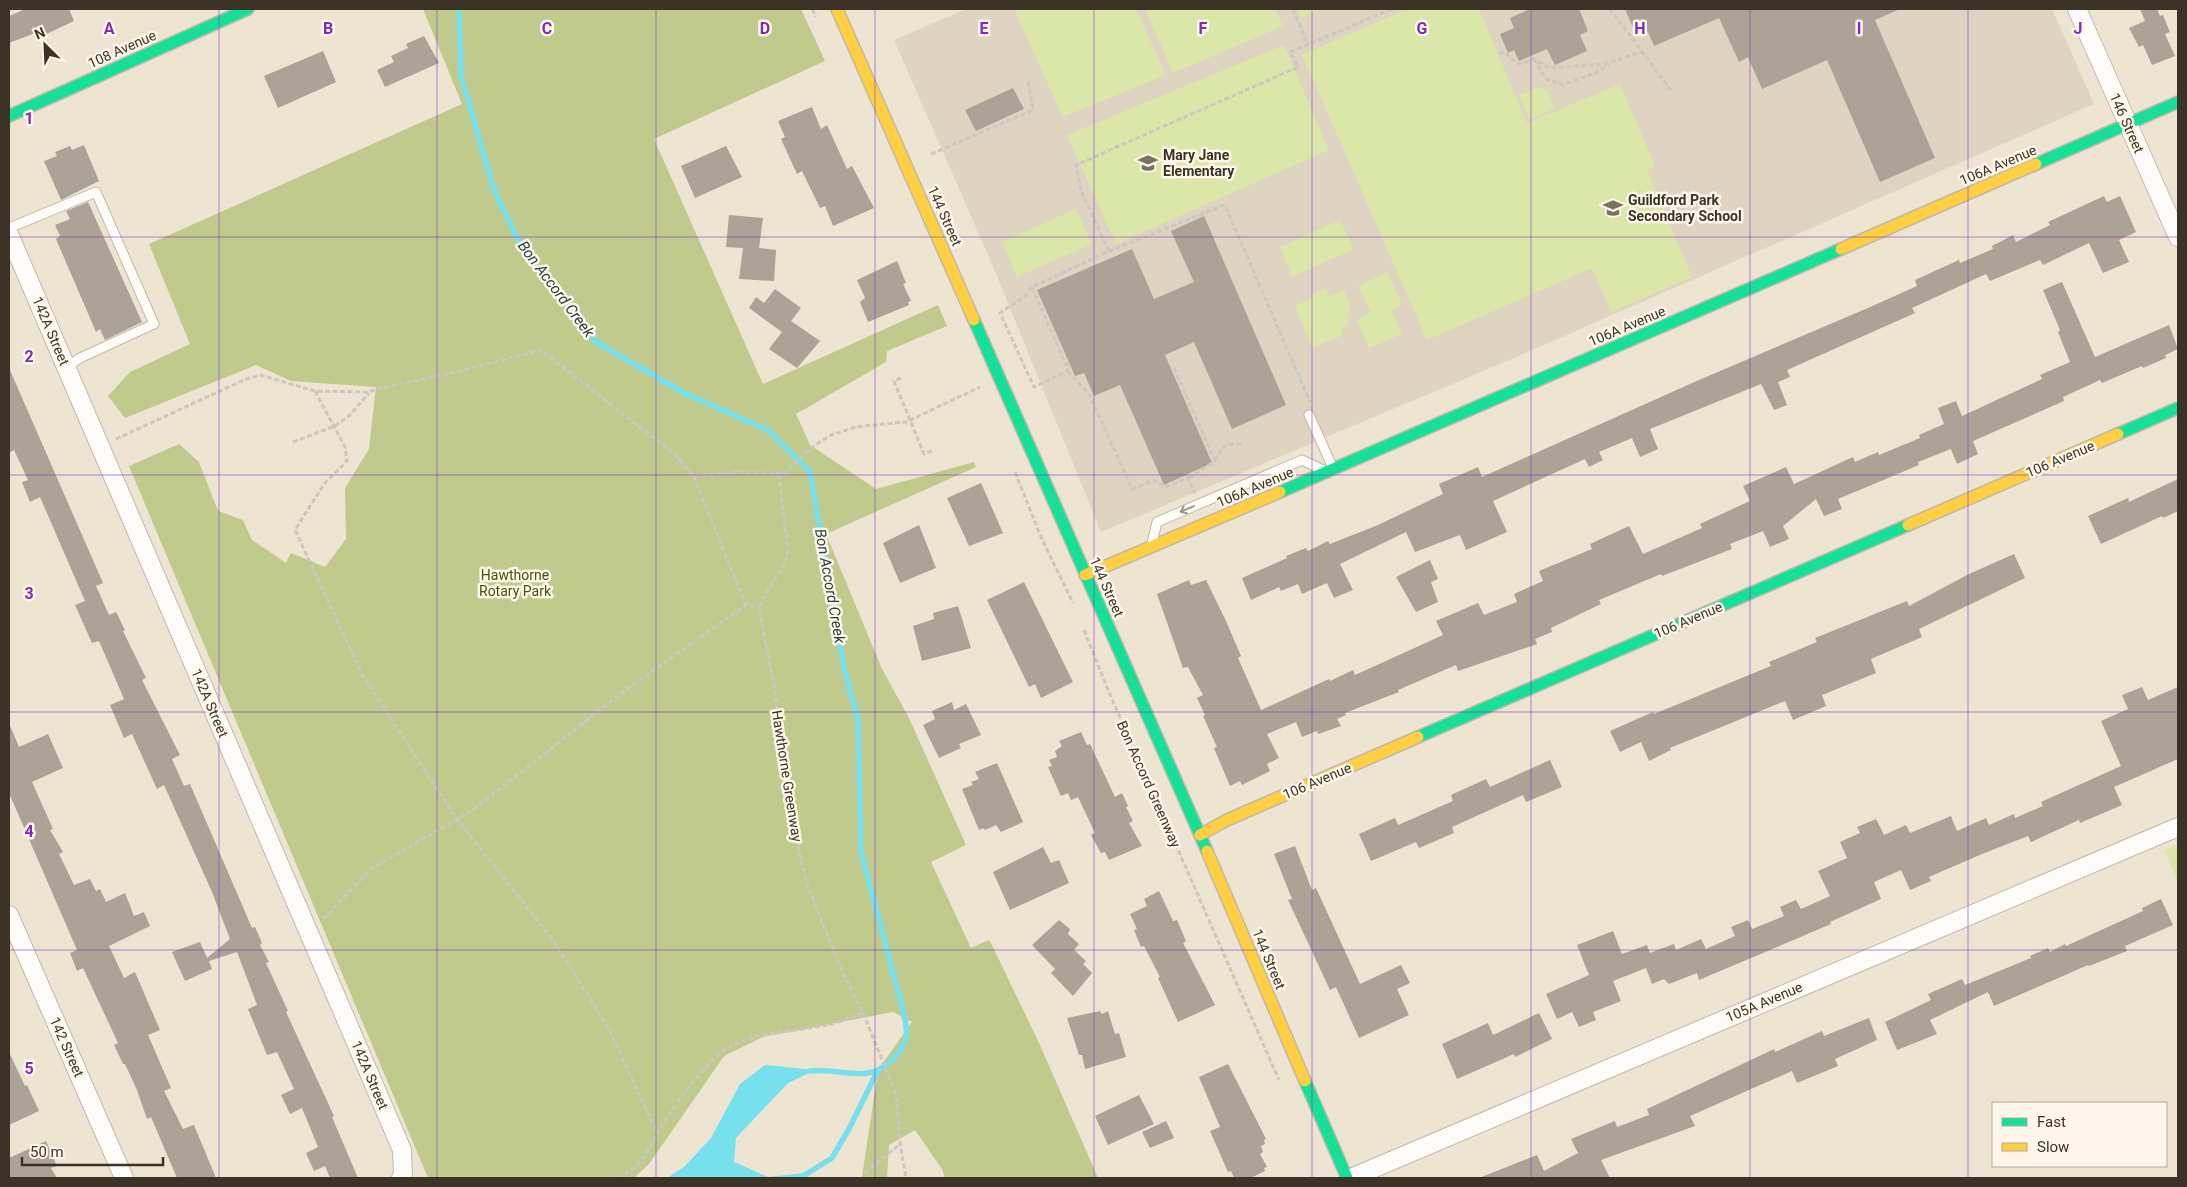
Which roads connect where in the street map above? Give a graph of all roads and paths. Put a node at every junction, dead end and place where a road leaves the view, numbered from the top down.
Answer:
1 (837, 9) edge
2 (1292, 9) edge
3 (1392, 9) edge
4 (1609, 9) edge
5 (2077, 9) edge
6 (241, 10) edge
7 (1308, 45) junction
8 (1641, 52) junction
9 (1499, 53) dead end
10 (1534, 59) junction
11 (1611, 62) junction
12 (1028, 81) dead end
13 (1672, 91) dead end
14 (2178, 102) edge
15 (9, 116) edge
16 (2127, 125) junction
17 (931, 154) dead end
18 (9, 228) edge
19 (9, 234) edge
20 (2178, 237) edge
21 (1109, 251) junction
22 (1032, 287) junction
23 (67, 368) junction
24 (1174, 368) dead end
25 (1068, 371) junction
26 (901, 378) dead end
27 (315, 391) junction
28 (369, 392) junction
29 (982, 397) dead end
30 (1312, 406) dead end
31 (2178, 408) edge
32 (1309, 415) dead end
33 (909, 420) junction
34 (335, 426) junction
35 (293, 442) dead end
36 (1242, 444) dead end
37 (100, 446) junction
38 (934, 450) dead end
39 (1215, 462) junction
40 (1013, 467) dead end
41 (1331, 471) junction
42 (782, 473) junction
43 (694, 477) junction
44 (1187, 479) junction
45 (1195, 494) dead end
46 (1151, 546) junction
47 (1086, 575) junction
48 (746, 605) junction
49 (759, 608) junction
50 (1075, 608) dead end
51 (1083, 626) dead end
52 (457, 819) junction
53 (2178, 827) edge
54 (1200, 835) junction
55 (9, 915) edge
56 (308, 933) junction
57 (863, 1013) junction
58 (1281, 1085) dead end
59 (657, 1134) junction
60 (900, 1144) junction
61 (865, 1173) dead end
62 (402, 1176) edge
63 (124, 1178) edge
64 (618, 1178) edge
65 (906, 1178) edge
66 (1349, 1178) edge

1 - 47 street, 144 Street
2 - 7 path
3 - 7 path
4 - 8 path
5 - 16 street, 146 Street
6 - 15 street, 108 Avenue
7 - 21 path
8 - 11 path
8 - 13 path
9 - 10 path
10 - 11 path
10 - 11 path
12 - 17 path
14 - 16 street, 106A Avenue
16 - 20 street, 146 Street
16 - 41 street, 106A Avenue
18 - 23 lane
19 - 23 street, 142A Street
21 - 22 path
21 - 30 path
22 - 25 path
22 - 25 path
23 - 37 street, 142A Street
24 - 39 path
25 - 44 path
26 - 33 path
27 - 28 path
27 - 34 path
27 - 37 path
28 - 34 path
28 - 43 path
29 - 33 path
31 - 54 street, 106 Avenue
32 - 41 lane
33 - 38 path
33 - 42 path
34 - 35 path
34 - 52 path
36 - 39 path
37 - 56 street, 142A Street
39 - 44 path
40 - 50 path
41 - 46 street, 106A Avenue
41 -> 46 lane
42 - 43 path
42 - 49 path
43 - 48 path
44 - 45 path
46 - 47 street, 106A Avenue
47 - 54 street, 144 Street
48 - 49 path
48 - 52 path
49 - 57 path, Hawthorne Greenway
51 - 58 path, Bon Accord Greenway
52 - 56 path
52 - 59 path
53 - 66 street, 105A Avenue
54 - 66 street, 144 Street
55 - 63 street, 142 Street
56 - 62 street, 142A Street
57 - 59 path
57 - 60 path, Hawthorne Greenway
59 - 64 path
60 - 61 path
60 - 65 path, Hawthorne Greenway

